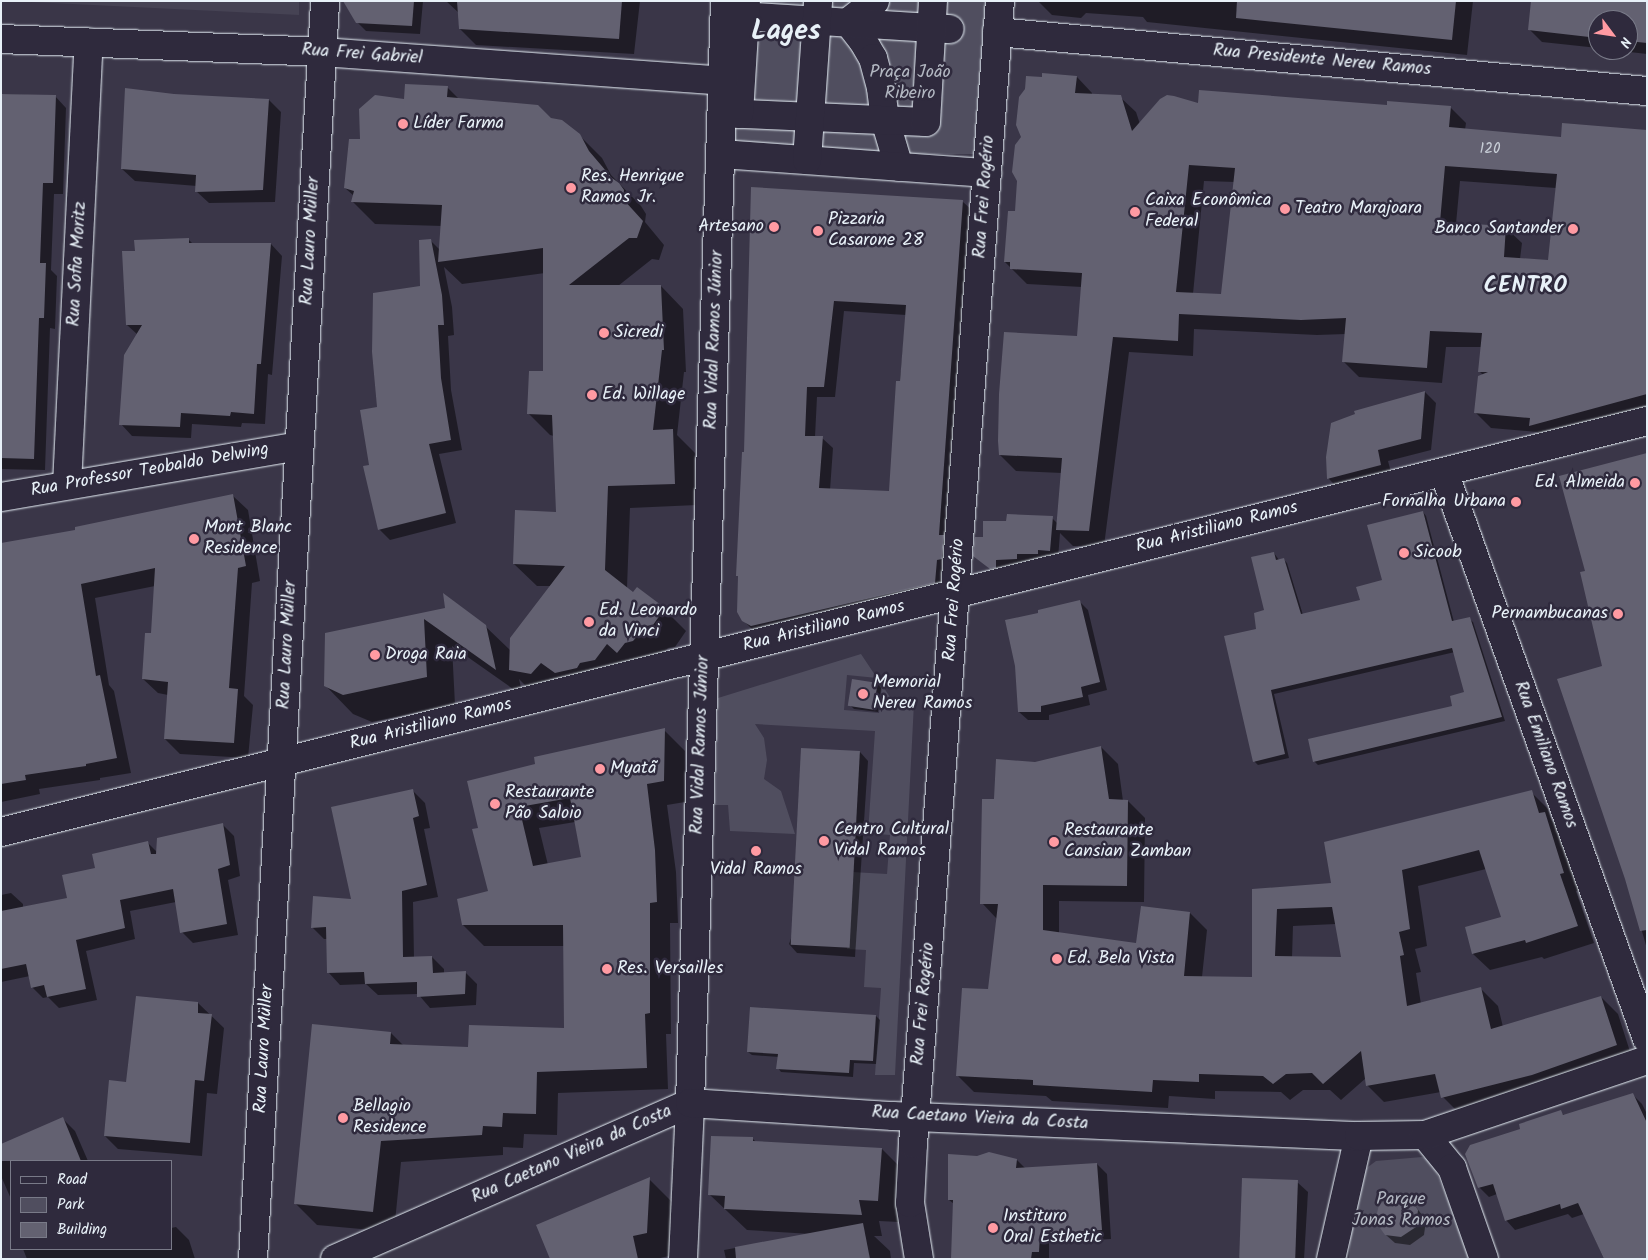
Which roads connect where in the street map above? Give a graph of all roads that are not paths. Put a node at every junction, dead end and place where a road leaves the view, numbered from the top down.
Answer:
1 (325, 1) edge
2 (875, 1) edge
3 (1000, 1) edge
4 (735, 8) edge
5 (818, 11) edge
6 (939, 19) edge
7 (848, 22) junction
8 (997, 32) junction
9 (1, 39) edge
10 (89, 43) junction
11 (322, 52) junction
12 (723, 81) junction
13 (1647, 91) edge
14 (730, 114) junction
15 (775, 116) junction
16 (810, 117) junction
17 (885, 120) junction
18 (731, 154) junction
19 (808, 160) junction
20 (899, 167) junction
21 (987, 173) junction
22 (1647, 421) edge
23 (300, 446) junction
24 (1444, 472) junction
25 (67, 485) junction
26 (1, 496) edge
27 (955, 594) junction
28 (704, 657) junction
29 (281, 762) junction
30 (1, 832) edge
31 (1647, 1039) edge
32 (1647, 1060) edge
33 (690, 1103) junction
34 (915, 1116) junction
35 (1425, 1135) junction
36 (1359, 1136) junction
37 (253, 1259) edge
38 (335, 1259) edge
39 (683, 1259) edge
40 (919, 1259) edge
41 (1331, 1259) edge
42 (1484, 1259) edge

1 - 11 street, Rua Lauro Müller
2 - 7 street
3 - 8 street, Rua Frei Rogério
4 - 5 street
4 - 12 street, Rua Vidal Ramos Júnior
4 - 14 street
5 - 7 street
5 - 16 street
6 - 7 street
6 - 17 street
7 - 17 street
8 - 13 street, Rua Presidente Nereu Ramos
8 - 21 street, Rua Frei Rogério
9 - 10 street, Rua Frei Gabriel
10 - 11 street, Rua Frei Gabriel
10 - 25 street, Rua Sofia Moritz
11 - 12 street, Rua Frei Gabriel
11 - 23 street, Rua Lauro Müller
12 - 14 street, Rua Vidal Ramos Júnior
14 - 15 street
14 - 18 street, Rua Vidal Ramos Júnior
15 - 16 street
15 - 18 street
16 - 17 street
16 - 19 street
17 - 20 street
18 - 19 street
18 - 28 street, Rua Vidal Ramos Júnior
19 - 20 street
20 - 21 street
21 - 27 street, Rua Frei Rogério
22 - 24 street, Rua Aristiliano Ramos
23 - 25 street, Rua Professor Teobaldo Delwing
23 - 29 street, Rua Lauro Müller
24 - 27 street, Rua Aristiliano Ramos
24 - 31 street, Rua Emiliano Ramos
25 - 26 street, Rua Professor Teobaldo Delwing
27 - 28 street, Rua Aristiliano Ramos
27 - 34 street, Rua Frei Rogério
28 - 29 street, Rua Aristiliano Ramos
28 - 33 street, Rua Vidal Ramos Júnior
29 - 30 street, Rua Aristiliano Ramos
29 - 37 street, Rua Lauro Müller
32 - 35 street, Rua Caetano Vieira da Costa
33 - 34 street, Rua Caetano Vieira da Costa
33 - 38 street, Rua Caetano Vieira da Costa
33 - 39 street, Rua Vidal Ramos Júnior
34 - 36 street, Rua Caetano Vieira da Costa
34 - 40 street, Rua Frei Rogério
35 - 36 street, Rua Caetano Vieira da Costa
35 - 42 street
36 - 41 street

